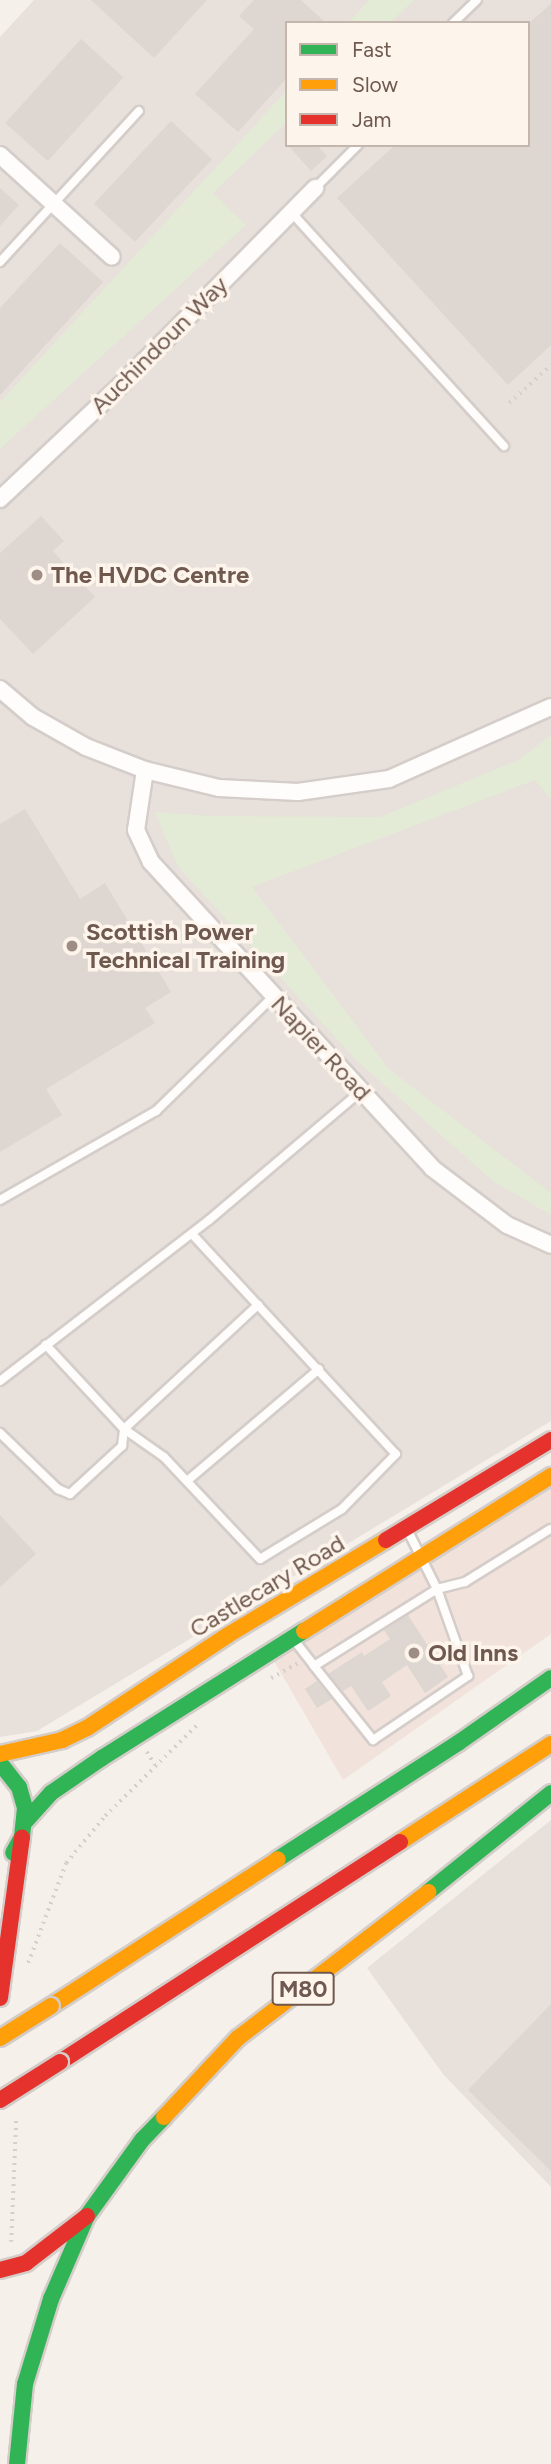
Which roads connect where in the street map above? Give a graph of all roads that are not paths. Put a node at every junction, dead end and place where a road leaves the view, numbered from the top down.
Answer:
1 (477, 0) edge
2 (455, 21) edge
3 (139, 111) dead end
4 (356, 147) edge
5 (0, 155) edge
6 (315, 188) joint
7 (54, 204) junction
8 (290, 211) junction
9 (112, 257) dead end
10 (0, 262) edge
11 (504, 446) dead end
12 (0, 499) edge
13 (0, 689) edge
14 (551, 707) edge
15 (145, 770) junction
16 (274, 996) junction
17 (361, 1091) junction
18 (0, 1200) edge
19 (192, 1234) junction
20 (551, 1245) edge
21 (258, 1305) junction
22 (47, 1345) junction
23 (319, 1369) junction
24 (0, 1381) edge
25 (124, 1429) junction
26 (0, 1433) edge
27 (551, 1440) edge
28 (551, 1476) edge
29 (187, 1481) junction
30 (407, 1529) junction
31 (550, 1530) edge
32 (423, 1556) junction
33 (437, 1589) junction
34 (293, 1638) junction
35 (314, 1666) junction
36 (551, 1678) edge
37 (551, 1744) edge
38 (0, 1754) edge
39 (0, 1763) edge
40 (551, 1793) edge
41 (24, 1830) junction
42 (2, 1866) dead end
43 (0, 1998) edge
44 (50, 1999) junction
45 (0, 2022) edge
46 (0, 2038) edge
47 (0, 2100) edge
48 (87, 2216) junction
49 (0, 2270) edge
50 (17, 2464) edge

1 - 2 lane
3 - 7 lane
4 - 6 lane
5 - 7 street
6 - 8 street, Auchindoun Way
7 - 9 street
7 - 10 lane
8 - 11 lane
8 - 12 street, Auchindoun Way
13 - 15 street
14 - 15 street
15 - 16 street, Napier Road
16 - 17 street, Napier Road
16 - 18 lane
17 - 19 lane
17 - 20 street, Napier Road
19 - 21 lane
19 - 22 lane
21 - 23 lane
21 - 25 lane
22 - 24 lane
22 - 25 lane
23 - 29 lane
23 - 29 lane
25 - 26 lane
25 - 29 lane
27 - 30 main road, Castlecary Road
28 - 32 main road
30 - 32 lane
30 - 38 main road, Castlecary Road
31 - 33 lane
32 - 33 lane
32 - 34 main road
33 - 35 lane
33 - 35 lane
34 - 35 lane
34 - 41 main road
36 - 44 main road
37 - 47 main road, bridge
39 - 41 main road
40 - 48 main road, M80
41 - 42 main road
41 - 43 main road
44 - 45 main road
44 - 46 main road, bridge
48 - 49 main road, M80
48 - 50 main road, M80

